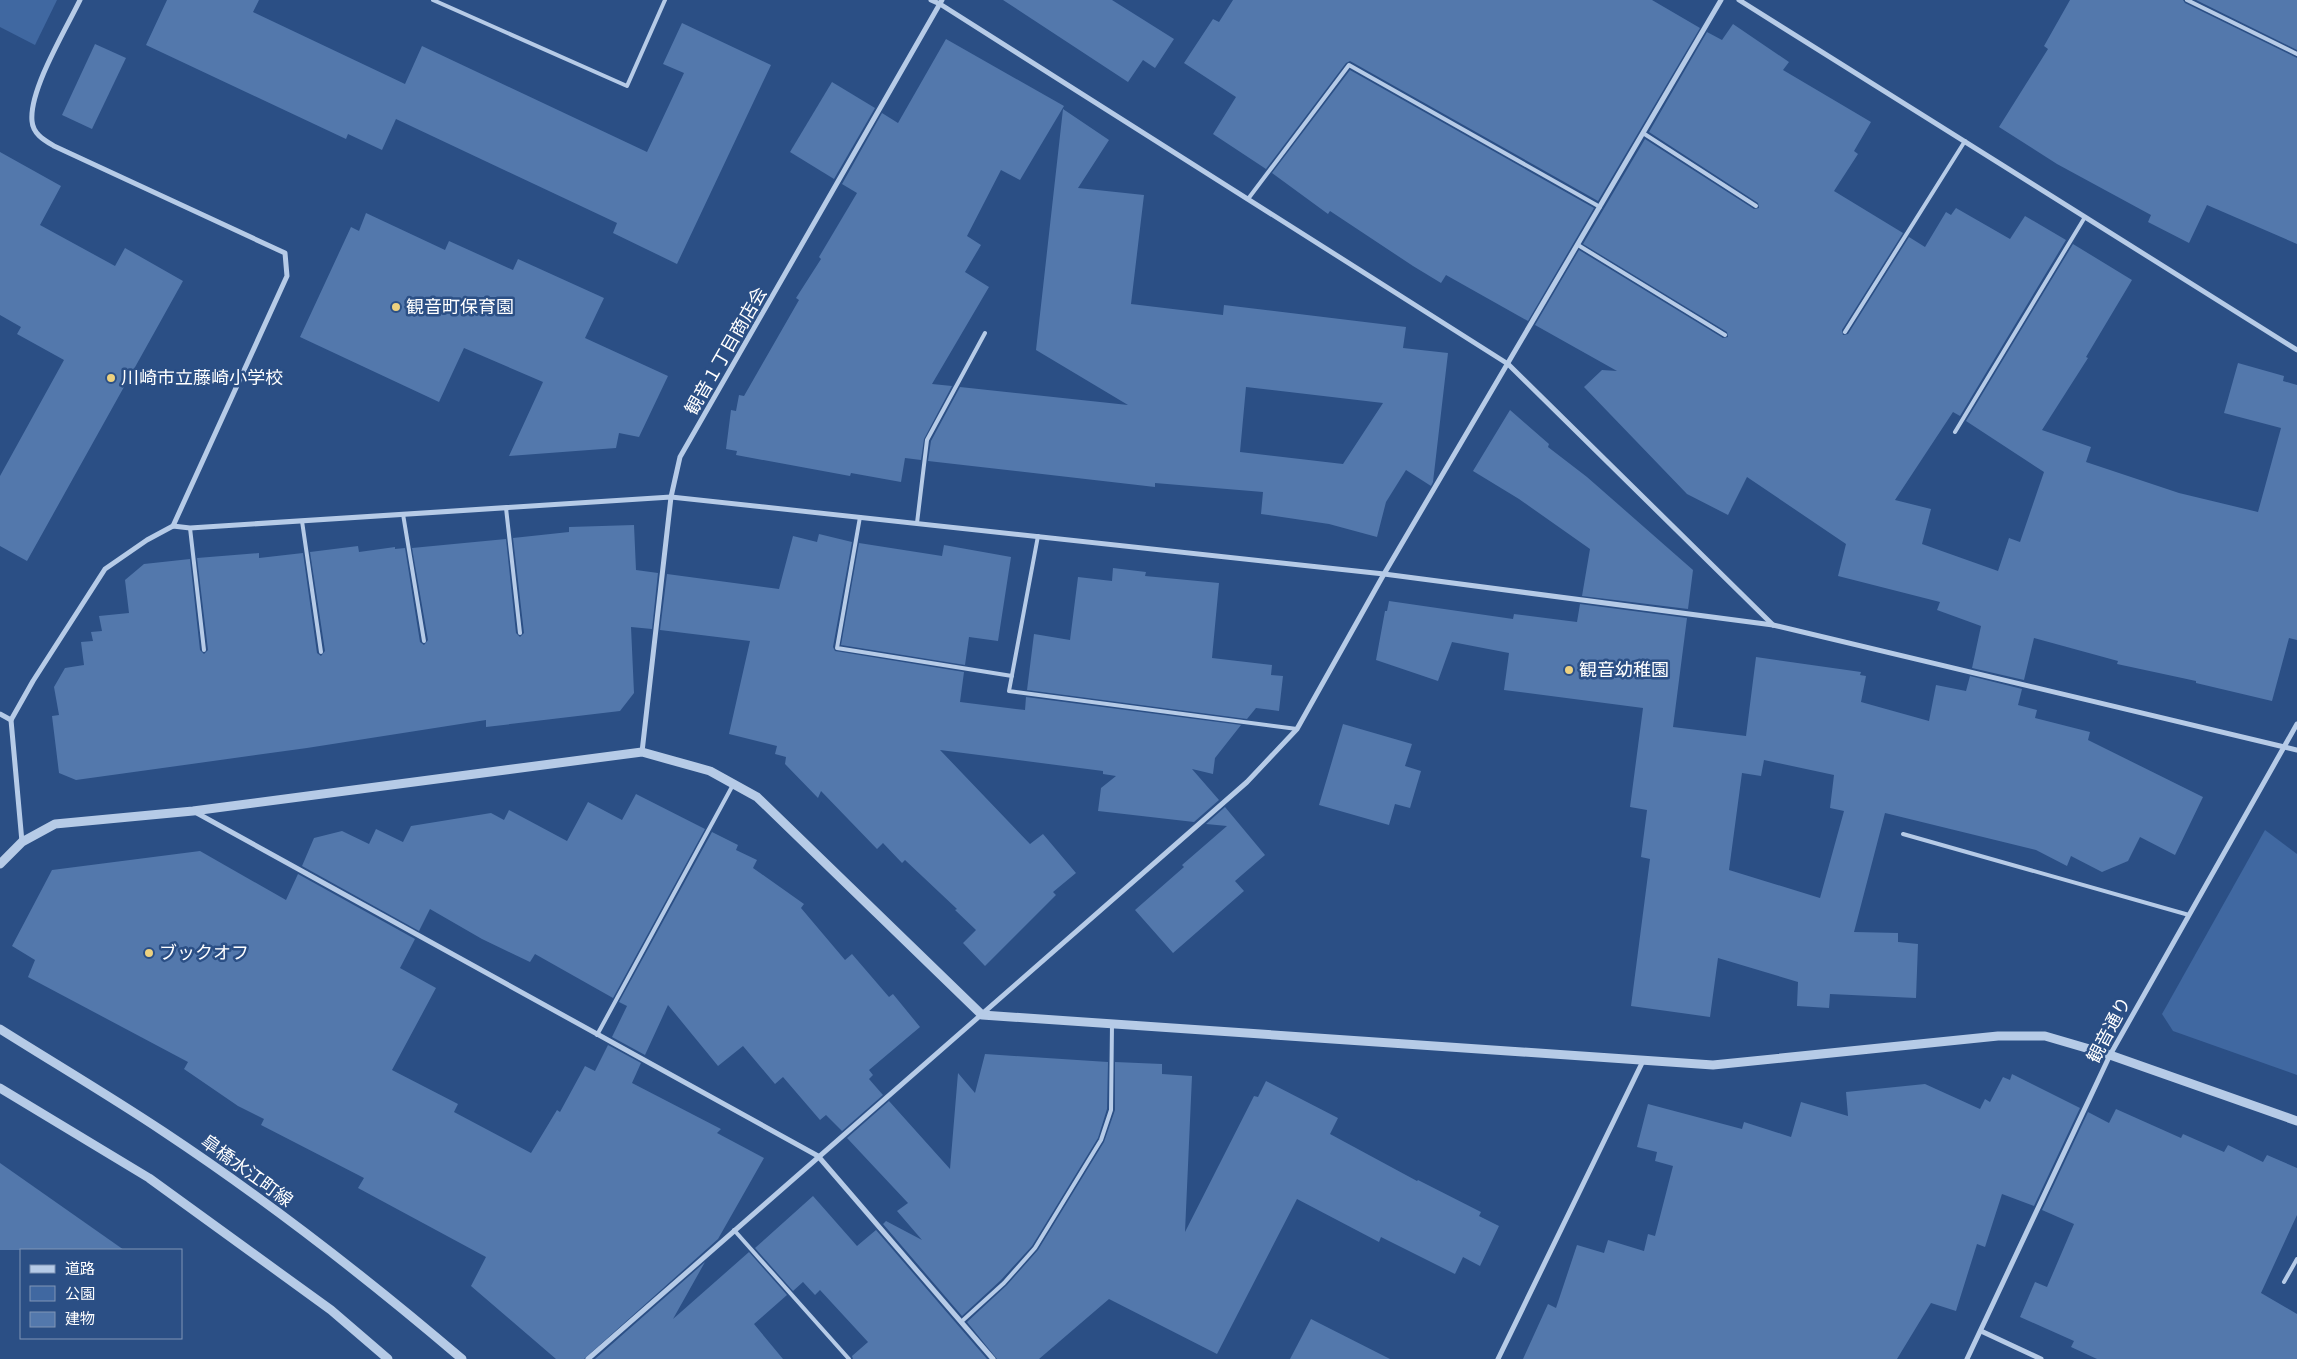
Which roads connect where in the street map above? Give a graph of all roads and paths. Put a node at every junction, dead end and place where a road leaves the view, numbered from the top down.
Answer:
1 (80, 0) edge
2 (433, 0) edge
3 (665, 0) edge
4 (931, 0) edge
5 (1721, 0) edge
6 (1739, 0) edge
7 (2187, 0) edge
8 (941, 2) edge
9 (2297, 54) edge
10 (1644, 133) junction
11 (1965, 141) junction
12 (1248, 199) junction
13 (1756, 206) dead end
14 (1600, 207) junction
15 (2085, 217) junction
16 (1578, 245) junction
17 (1845, 332) dead end
18 (985, 333) dead end
19 (1724, 335) dead end
20 (2297, 350) edge
21 (1508, 364) junction
22 (1955, 432) dead end
23 (671, 497) junction
24 (506, 508) junction
25 (403, 514) junction
26 (860, 517) junction
27 (302, 521) junction
28 (917, 523) junction
29 (173, 526) junction
30 (190, 528) junction
31 (1038, 536) junction
32 (1384, 574) junction
33 (1773, 625) junction
34 (520, 633) dead end
35 (424, 641) dead end
36 (204, 650) dead end
37 (320, 652) dead end
38 (1012, 676) junction
39 (0, 714) edge
40 (11, 720) junction
41 (2297, 724) edge
42 (1297, 729) junction
43 (2285, 746) junction
44 (2297, 750) edge
45 (642, 752) junction
46 (734, 784) junction
47 (193, 811) junction
48 (1903, 834) dead end
49 (22, 842) junction
50 (0, 864) edge
51 (2188, 915) junction
52 (982, 1015) junction
53 (1112, 1024) junction
54 (0, 1029) edge
55 (598, 1034) junction
56 (2110, 1055) junction
57 (1643, 1062) junction
58 (0, 1088) edge
59 (2297, 1121) edge
60 (818, 1156) junction
61 (734, 1230) junction
62 (2297, 1259) edge
63 (2284, 1282) dead end
64 (961, 1322) junction
65 (1981, 1331) junction
66 (388, 1359) edge
67 (462, 1359) edge
68 (588, 1359) edge
69 (849, 1359) edge
70 (993, 1359) edge
71 (1498, 1359) edge
72 (1967, 1359) edge
73 (2041, 1359) edge

1 - 29 street
2 - 3 lane
4 - 8 street
5 - 10 street
6 - 11 street
7 - 9 lane
8 - 12 street
8 - 23 street, 観音１丁目商店会
10 - 13 lane
10 - 14 street
11 - 15 street
11 - 17 lane
12 - 14 lane
12 - 21 street
14 - 16 street
15 - 20 street
15 - 22 lane
16 - 19 lane
16 - 21 street
18 - 28 lane
21 - 32 street
21 - 33 street
23 - 24 street
23 - 26 street
23 - 45 street, 観音１丁目商店会
24 - 25 street
24 - 34 lane
25 - 27 street
25 - 35 lane
26 - 28 street
26 - 38 lane
27 - 30 street
27 - 37 lane
28 - 31 street
29 - 30 street
29 - 40 street
30 - 36 lane
31 - 32 street
31 - 38 lane
32 - 33 street
32 - 42 street
33 - 43 street
38 - 42 lane
39 - 40 street
40 - 49 street
41 - 43 street, 観音通り
42 - 52 street
43 - 44 street
43 - 51 street, 観音通り
45 - 46 street
45 - 47 street
46 - 52 street
46 - 55 lane
47 - 49 street
47 - 55 street
48 - 51 lane
49 - 50 street
51 - 56 street, 観音通り
52 - 53 street
52 - 60 street
53 - 57 street
53 - 64 lane
54 - 67 street, 皐橋水江町線
55 - 60 street
56 - 57 street
56 - 59 street
56 - 65 street, 観音通り
57 - 71 street
58 - 66 street
60 - 61 street
60 - 64 street
61 - 68 street
61 - 69 lane
62 - 63 lane
64 - 70 street
65 - 72 street, 観音通り
65 - 73 street

